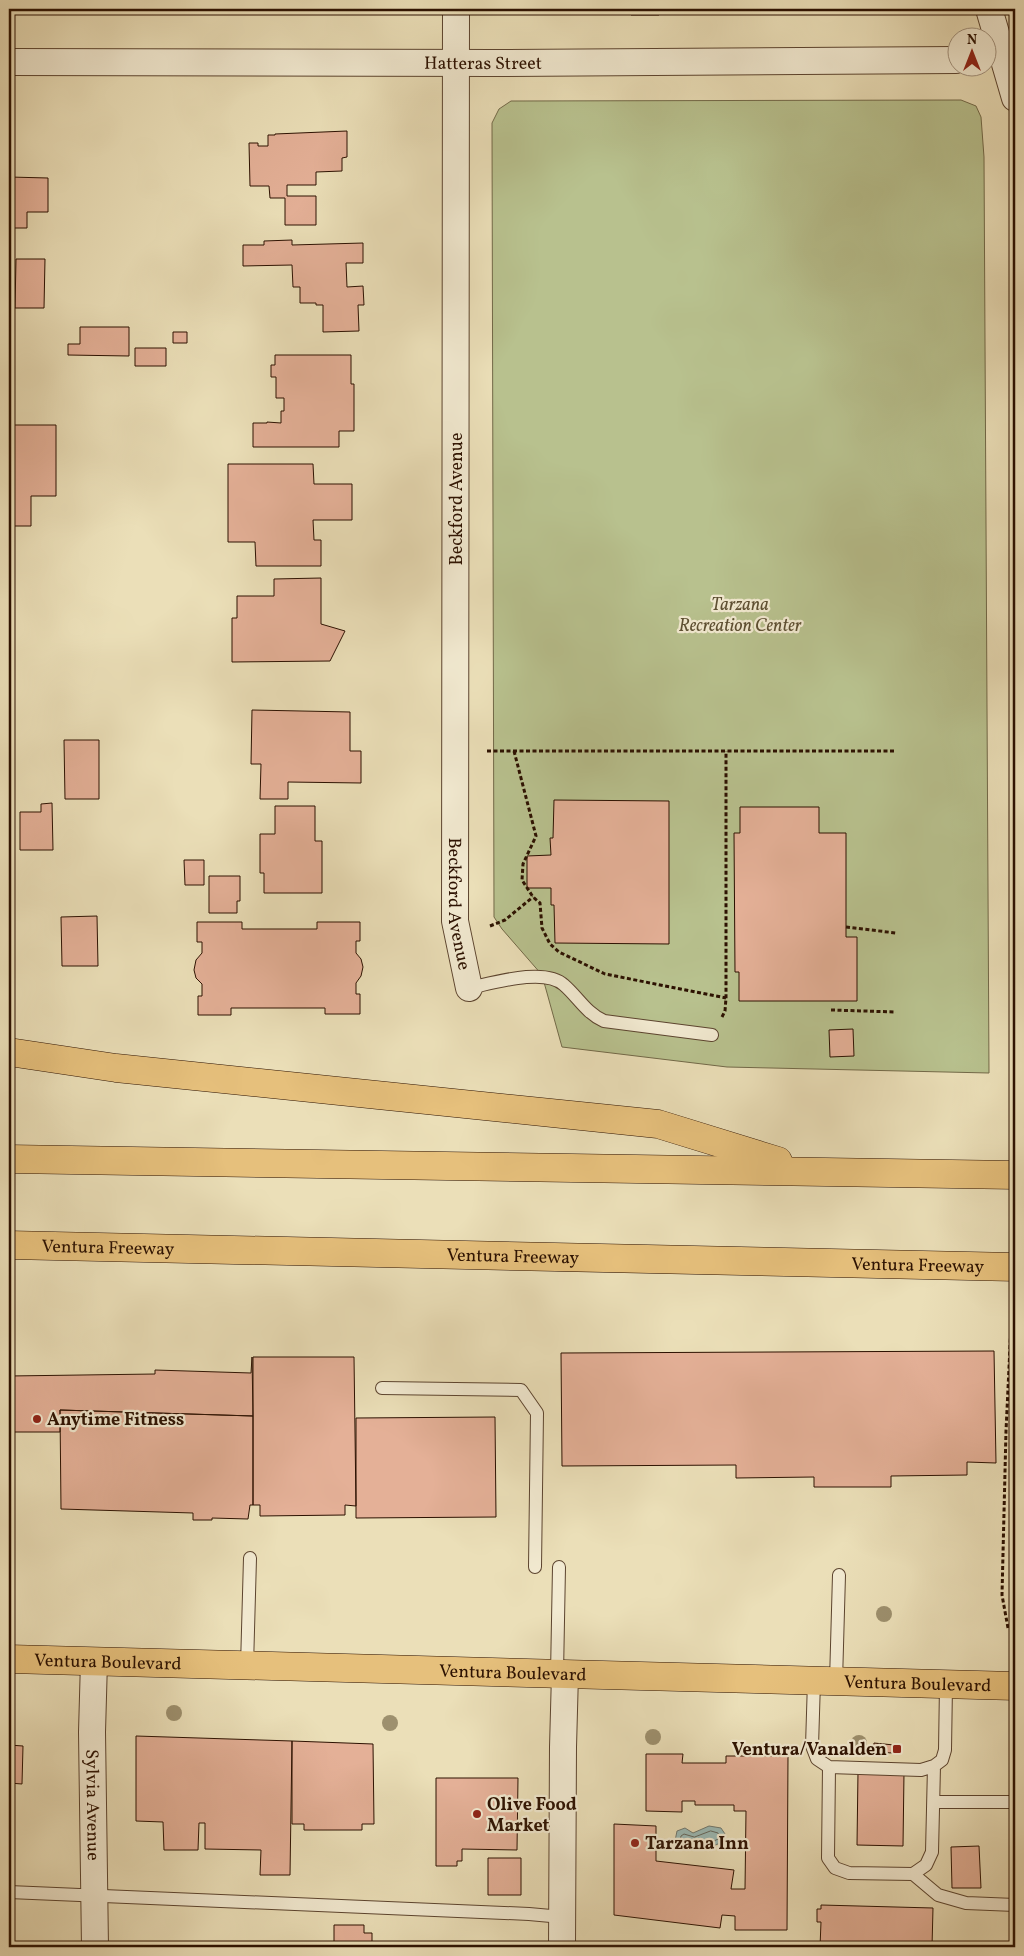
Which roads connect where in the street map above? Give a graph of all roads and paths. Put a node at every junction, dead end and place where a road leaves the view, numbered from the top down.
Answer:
1 (456, 9) edge
2 (989, 9) edge
3 (1002, 59) edge
4 (946, 60) edge
5 (9, 62) edge
6 (456, 62) junction
7 (1015, 98) edge
8 (487, 750) dead end
9 (514, 750) junction
10 (726, 750) junction
11 (895, 750) dead end
12 (533, 897) junction
13 (490, 926) dead end
14 (846, 928) dead end
15 (896, 934) dead end
16 (469, 988) joint
17 (726, 998) junction
18 (831, 1010) dead end
19 (896, 1012) dead end
20 (712, 1035) joint
21 (9, 1052) edge
22 (9, 1159) edge
23 (808, 1171) junction
24 (1015, 1175) edge
25 (9, 1246) edge
26 (1015, 1267) edge
27 (1012, 1326) dead end
28 (382, 1388) dead end
29 (250, 1558) dead end
30 (535, 1567) dead end
31 (559, 1567) dead end
32 (839, 1575) dead end
33 (1008, 1628) dead end
34 (9, 1659) edge
35 (94, 1661) junction
36 (247, 1666) junction
37 (561, 1674) junction
38 (825, 1681) junction
39 (946, 1685) junction
40 (1015, 1686) edge
41 (934, 1766) junction
42 (829, 1767) junction
43 (934, 1802) junction
44 (1015, 1802) edge
45 (913, 1874) junction
46 (9, 1892) edge
47 (95, 1894) junction
48 (1015, 1905) edge
49 (562, 1917) junction
50 (95, 1947) edge
51 (562, 1947) edge

1 - 6 street, Beckford Avenue
2 - 3 street
3 - 7 street
4 - 6 street, Hatteras Street
5 - 6 street, Hatteras Street
6 - 16 street, Beckford Avenue
8 - 9 path
9 - 10 path
9 - 12 path
10 - 11 path
10 - 17 path
12 - 13 path
12 - 17 path
14 - 15 path
16 - 20 lane
17 - 20 path
18 - 19 path
21 - 23 main road
22 - 23 main road
23 - 24 main road
25 - 26 main road, Ventura Freeway
27 - 33 path
28 - 30 lane
29 - 36 lane
31 - 37 lane
32 - 38 lane
34 - 35 main road, Ventura Boulevard
35 - 36 main road, Ventura Boulevard
35 - 47 street, Sylvia Avenue
36 - 37 main road, Ventura Boulevard
37 - 38 main road, Ventura Boulevard
37 - 49 street
38 - 39 main road, Ventura Boulevard
38 - 42 lane
39 - 40 main road, Ventura Boulevard
39 - 41 lane
41 - 42 lane
41 - 43 lane
42 - 45 lane
43 - 44 lane
43 - 45 lane
45 - 48 lane
46 - 47 lane
47 - 49 lane
47 - 50 street, Sylvia Avenue
49 - 51 street

